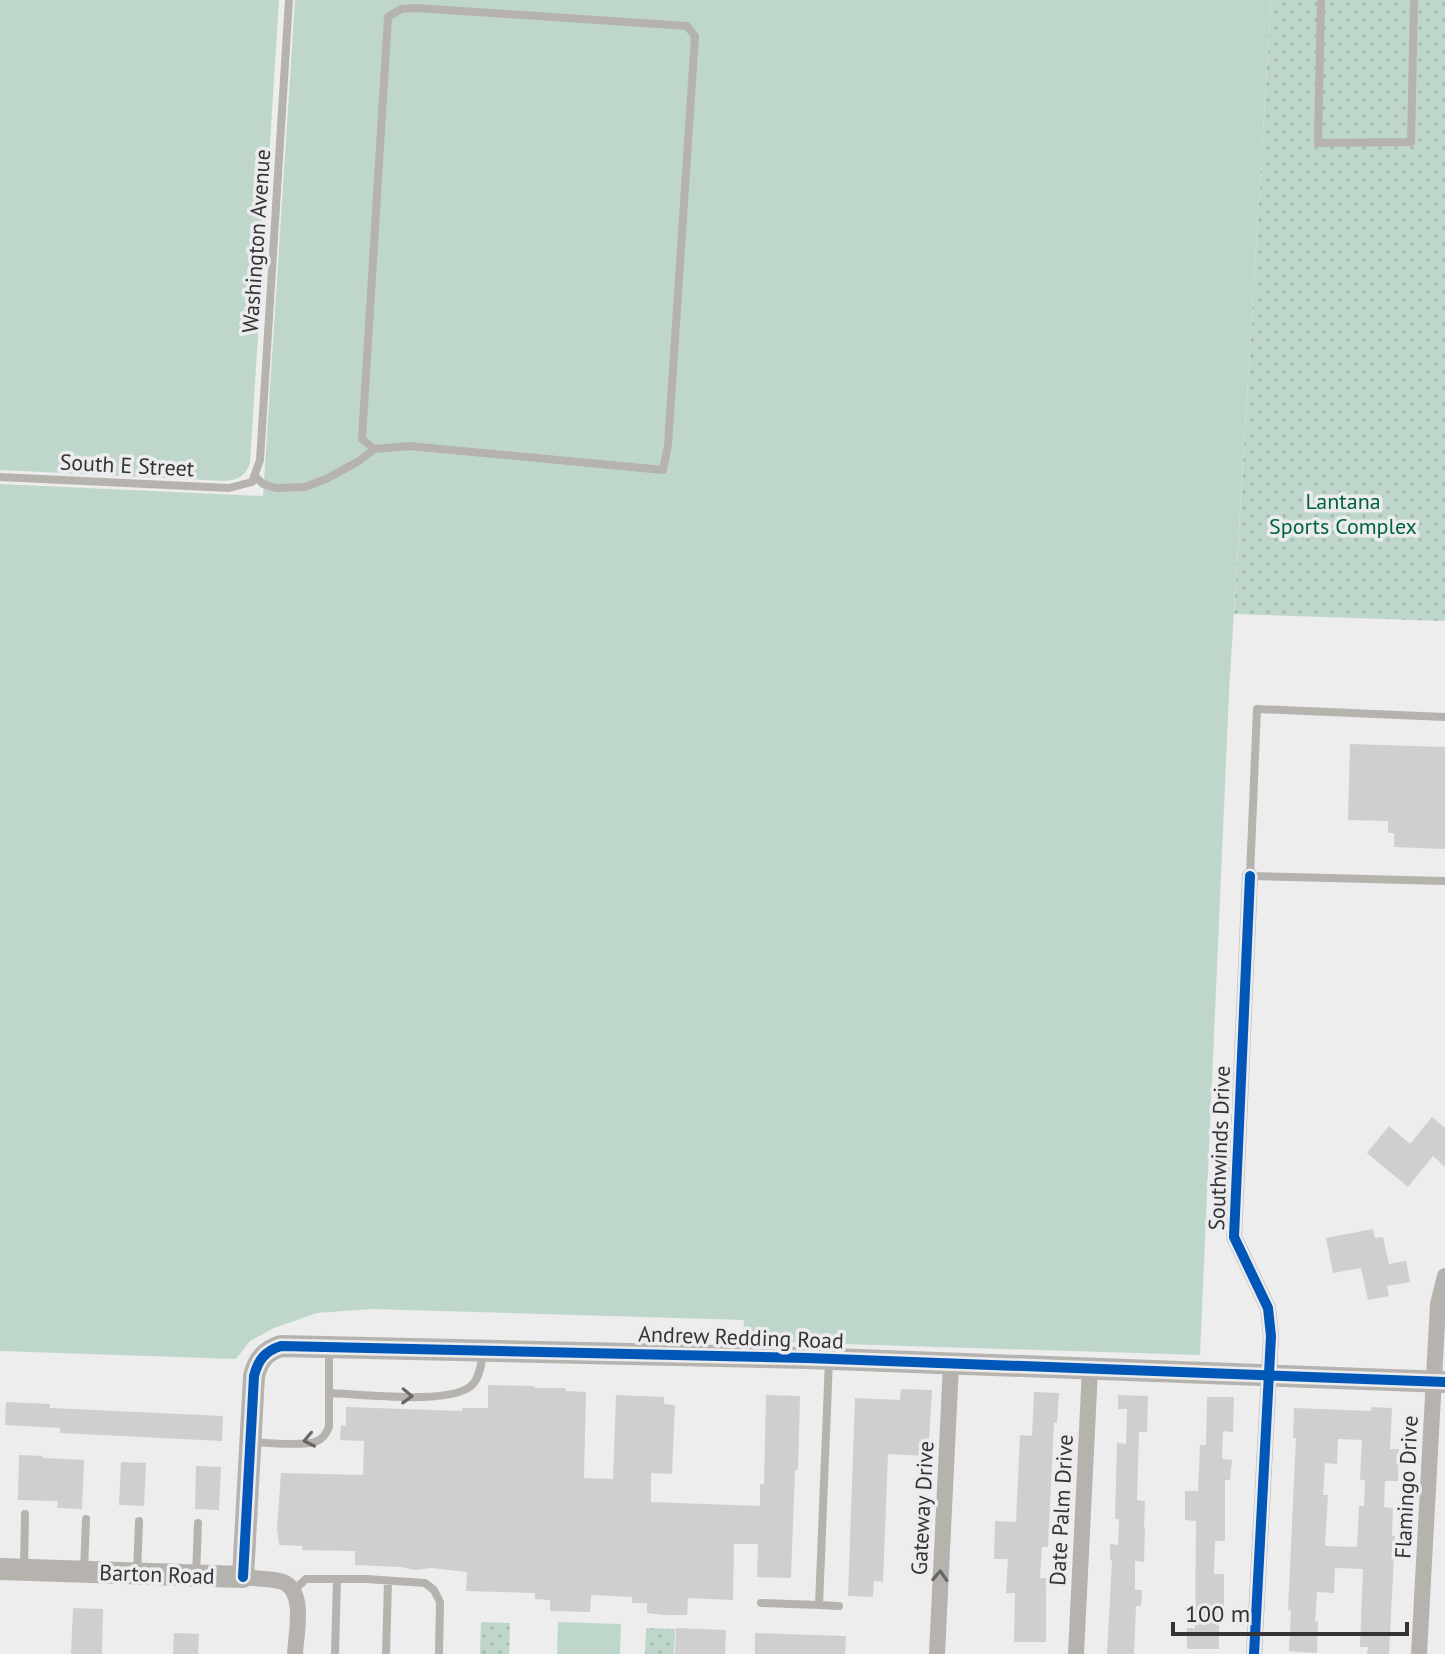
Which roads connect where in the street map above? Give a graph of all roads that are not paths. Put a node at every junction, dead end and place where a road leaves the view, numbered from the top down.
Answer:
1 (289, 0) edge
2 (1321, 0) edge
3 (1414, 0) edge
4 (374, 449) junction
5 (0, 477) edge
6 (254, 479) junction
7 (1445, 717) edge
8 (1250, 876) junction
9 (1445, 881) edge
10 (1445, 1276) edge
11 (329, 1347) junction
12 (484, 1351) junction
13 (829, 1359) junction
14 (951, 1364) junction
15 (1090, 1369) junction
16 (1269, 1375) junction
17 (1439, 1381) edge
18 (329, 1393) junction
19 (251, 1442) junction
20 (25, 1514) dead end
21 (86, 1519) dead end
22 (139, 1521) dead end
23 (198, 1523) dead end
24 (0, 1569) edge
25 (24, 1570) junction
26 (84, 1572) junction
27 (137, 1574) junction
28 (196, 1576) junction
29 (243, 1577) junction
30 (337, 1579) junction
31 (388, 1581) junction
32 (294, 1590) junction
33 (761, 1603) dead end
34 (819, 1605) junction
35 (839, 1606) dead end
36 (295, 1654) edge
37 (335, 1654) edge
38 (386, 1654) edge
39 (439, 1654) edge
40 (937, 1654) edge
41 (1076, 1654) edge
42 (1254, 1654) edge
43 (1419, 1654) edge

1 - 6 lane, Washington Avenue
2 - 3 lane
4 - 4 lane
4 - 6 lane
5 - 6 lane, South E Street
7 - 8 lane
8 - 9 lane
8 - 16 street, Southwinds Drive
10 - 17 street, Flamingo Drive
11 - 12 street, Andrew Redding Road
11 - 18 lane
11 - 19 street, Andrew Redding Road
12 - 13 street, Andrew Redding Road
18 -> 12 lane
13 - 14 street, Andrew Redding Road
13 - 34 lane
14 - 15 street, Andrew Redding Road
40 -> 14 street, Gateway Drive
15 - 16 street, Andrew Redding Road
15 - 41 street, Date Palm Drive
16 - 17 street, Andrew Redding Road
16 - 42 street, Southwinds Drive
17 - 43 street, Flamingo Drive
18 -> 19 lane
19 - 29 street, Andrew Redding Road
20 - 25 lane
21 - 26 lane
22 - 27 lane
23 - 28 lane
24 - 25 street, Barton Road
25 - 26 street, Barton Road
26 - 27 street, Barton Road
27 - 28 street, Barton Road
28 - 29 street, Barton Road
29 - 32 street, Barton Road
30 - 31 lane
30 - 32 lane
30 - 37 lane
31 - 38 lane
31 - 39 lane
32 - 36 street
33 - 34 lane
34 - 35 lane

